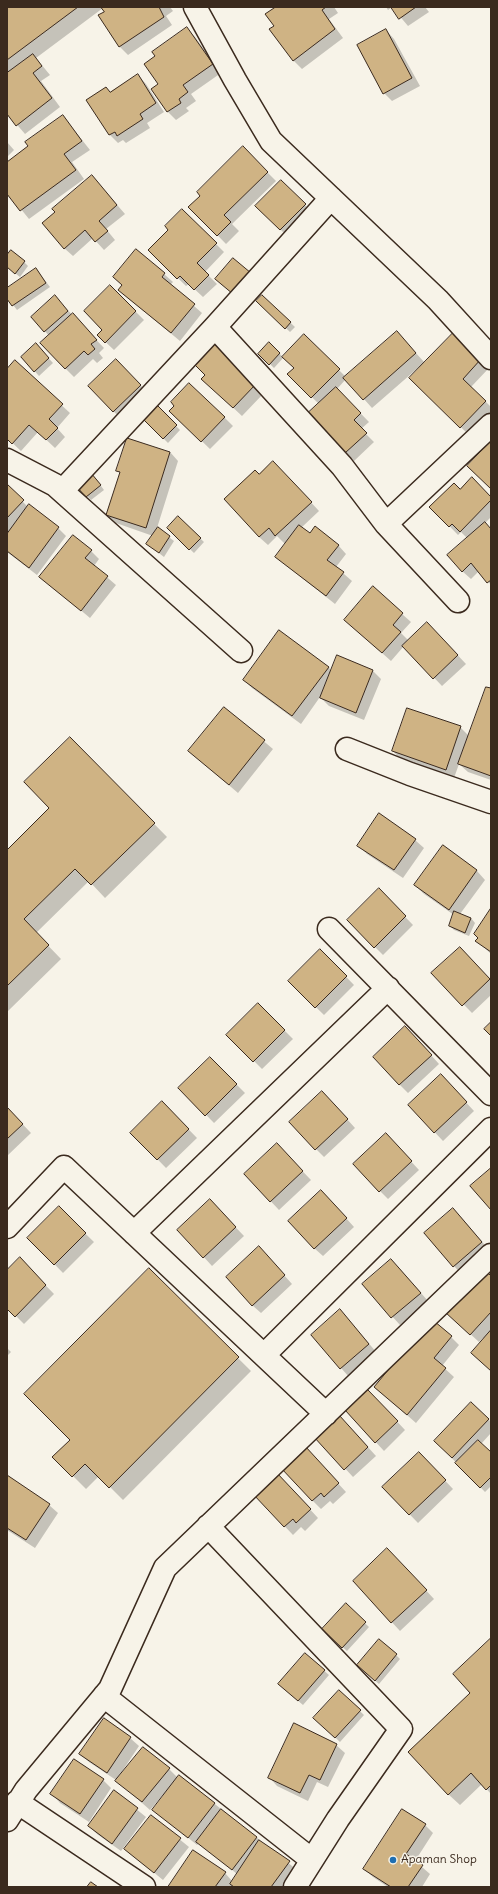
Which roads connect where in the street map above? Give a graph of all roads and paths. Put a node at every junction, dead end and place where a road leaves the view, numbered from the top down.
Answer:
1 (195, 7) edge
2 (331, 198) junction
3 (215, 327) junction
4 (491, 358) edge
5 (491, 425) edge
6 (7, 460) edge
7 (62, 491) junction
8 (386, 524) junction
9 (458, 601) dead end
10 (241, 651) dead end
11 (347, 749) dead end
12 (491, 802) edge
13 (329, 929) dead end
14 (388, 988) junction
15 (491, 1094) edge
16 (491, 1129) edge
17 (7, 1227) edge
18 (134, 1233) junction
19 (491, 1255) edge
20 (264, 1355) junction
21 (326, 1414) junction
22 (208, 1526) junction
23 (104, 1696) junction
24 (12, 1811) edge
25 (312, 1860) junction
26 (144, 1887) edge
27 (295, 1887) edge

1 - 2 street
2 - 3 street
2 - 4 street
3 - 7 street
3 - 8 street
5 - 8 street
6 - 7 street
7 - 10 street
8 - 9 street
11 - 12 street
13 - 14 street
14 - 15 street
14 - 18 street
16 - 20 street
17 - 18 street
18 - 20 street
19 - 21 street
20 - 21 street
21 - 22 street
22 - 23 street
22 - 25 street
23 - 24 street
23 - 25 street
24 - 26 street
25 - 27 street

